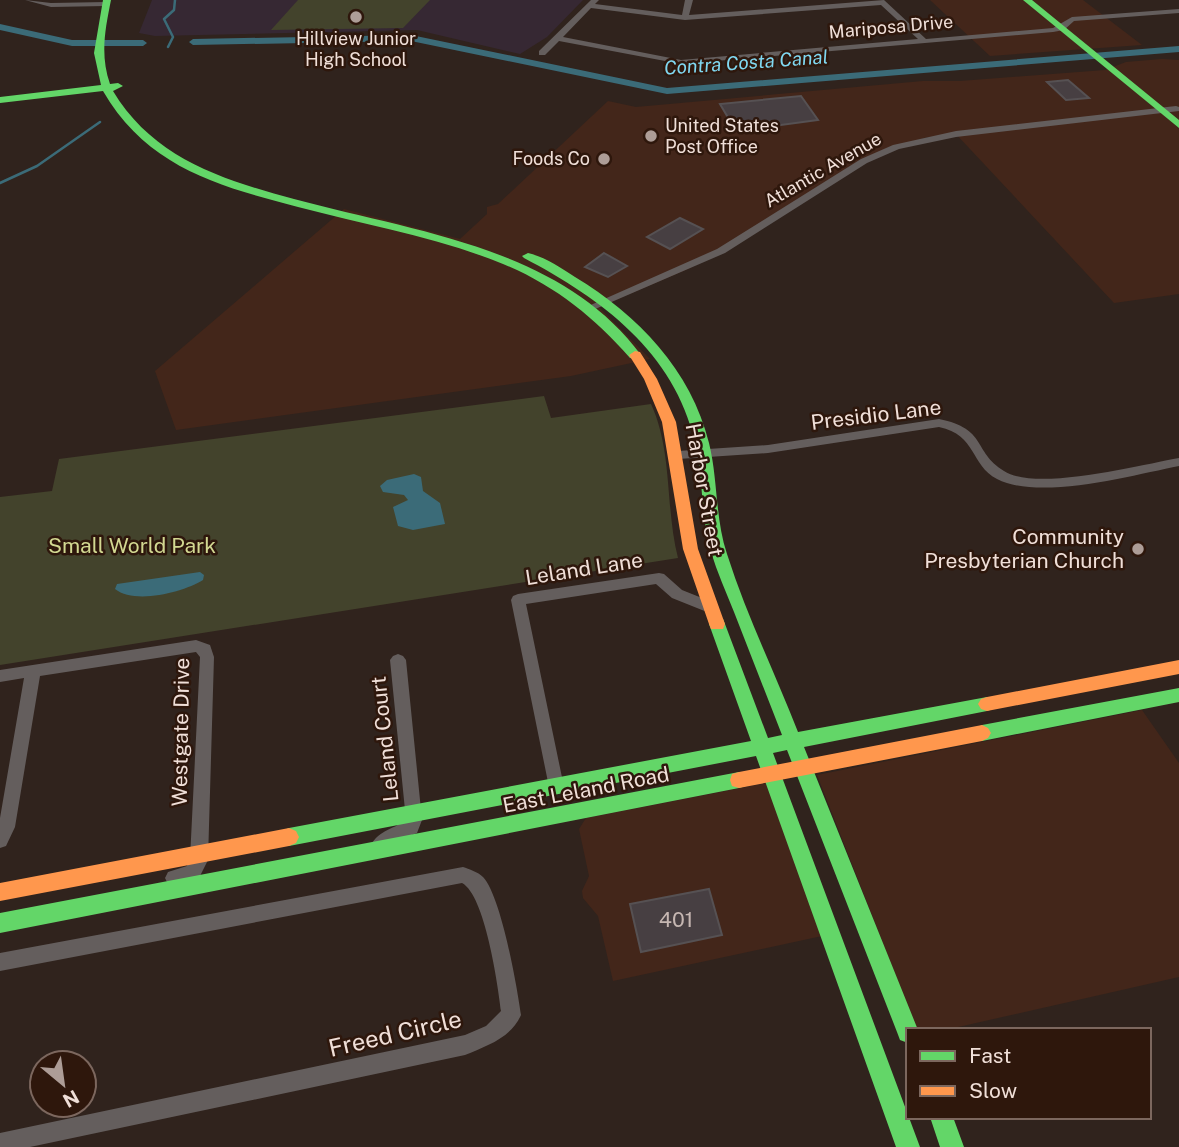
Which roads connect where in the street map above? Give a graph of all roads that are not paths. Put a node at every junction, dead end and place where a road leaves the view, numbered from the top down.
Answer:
1 (29, 0) edge
2 (689, 0) edge
3 (785, 0) edge
4 (1027, 0) edge
5 (1038, 0) edge
6 (107, 2) edge
7 (881, 2) edge
8 (593, 3) edge
9 (1159, 6) dead end
10 (794, 11) junction
11 (1179, 11) edge
12 (1168, 12) junction
13 (685, 18) junction
14 (1064, 26) junction
15 (557, 38) junction
16 (923, 40) junction
17 (542, 53) dead end
18 (113, 86) junction
19 (0, 100) edge
20 (1174, 114) edge
21 (468, 242) junction
22 (606, 301) junction
23 (589, 308) junction
24 (704, 454) junction
25 (678, 455) junction
26 (1179, 462) edge
27 (659, 578) junction
28 (702, 583) junction
29 (712, 608) junction
30 (398, 660) dead end
31 (1179, 667) edge
32 (33, 671) junction
33 (0, 676) edge
34 (1179, 695) edge
35 (795, 742) junction
36 (761, 749) junction
37 (806, 769) junction
38 (771, 776) junction
39 (556, 787) junction
40 (414, 814) junction
41 (0, 840) edge
42 (376, 852) junction
43 (200, 854) junction
44 (0, 892) edge
45 (140, 895) junction
46 (0, 923) edge
47 (0, 962) edge
48 (906, 1028) edge
49 (942, 1119) edge
50 (0, 1143) edge
51 (908, 1147) edge
52 (953, 1147) edge

1 - 6 street
2 - 13 street
3 - 10 street
4 - 14 main road
5 - 14 main road
6 - 18 main road, Harbor Street
7 - 10 street
7 - 16 street
8 - 13 street
8 - 15 street
9 - 12 street
10 - 13 street
11 - 12 street, Mariposa Drive
12 - 14 street, Mariposa Drive
14 - 16 street, Mariposa Drive
14 - 20 main road
15 - 16 street, Mariposa Drive
15 - 17 street
18 - 19 main road
18 - 21 main road, Harbor Street
20 - 22 street, Atlantic Avenue
21 - 22 main road, Harbor Street
21 - 23 main road, Harbor Street
22 - 23 street, Atlantic Avenue
22 - 24 main road, Harbor Street
23 - 25 main road, Harbor Street
24 - 25 street, Presidio Lane
24 - 26 street, Presidio Lane
24 - 35 main road, Harbor Street
25 - 28 main road, Harbor Street
27 - 28 street
27 - 29 street, Leland Lane
27 - 39 street, Leland Lane
28 - 29 main road, Harbor Street
29 - 36 main road, Harbor Street
30 - 40 street, Leland Court
31 - 35 main road, East Leland Road
32 - 33 street, Westgate Drive
32 - 41 street
32 - 43 street, Westgate Drive
34 - 37 main road, East Leland Road
35 - 36 main road, East Leland Road
35 - 37 main road, Harbor Street
36 - 38 main road, Harbor Street
36 - 39 main road, East Leland Road
37 - 38 main road, East Leland Road
37 - 48 main road, Harbor Street
38 - 42 main road, East Leland Road
38 - 51 main road, Harbor Street
39 - 40 main road, East Leland Road
40 - 42 street
40 - 43 main road, East Leland Road
42 - 45 main road, East Leland Road
43 - 44 main road, East Leland Road
43 - 45 street
45 - 46 main road, East Leland Road
47 - 50 street, Freed Circle
49 - 52 main road

